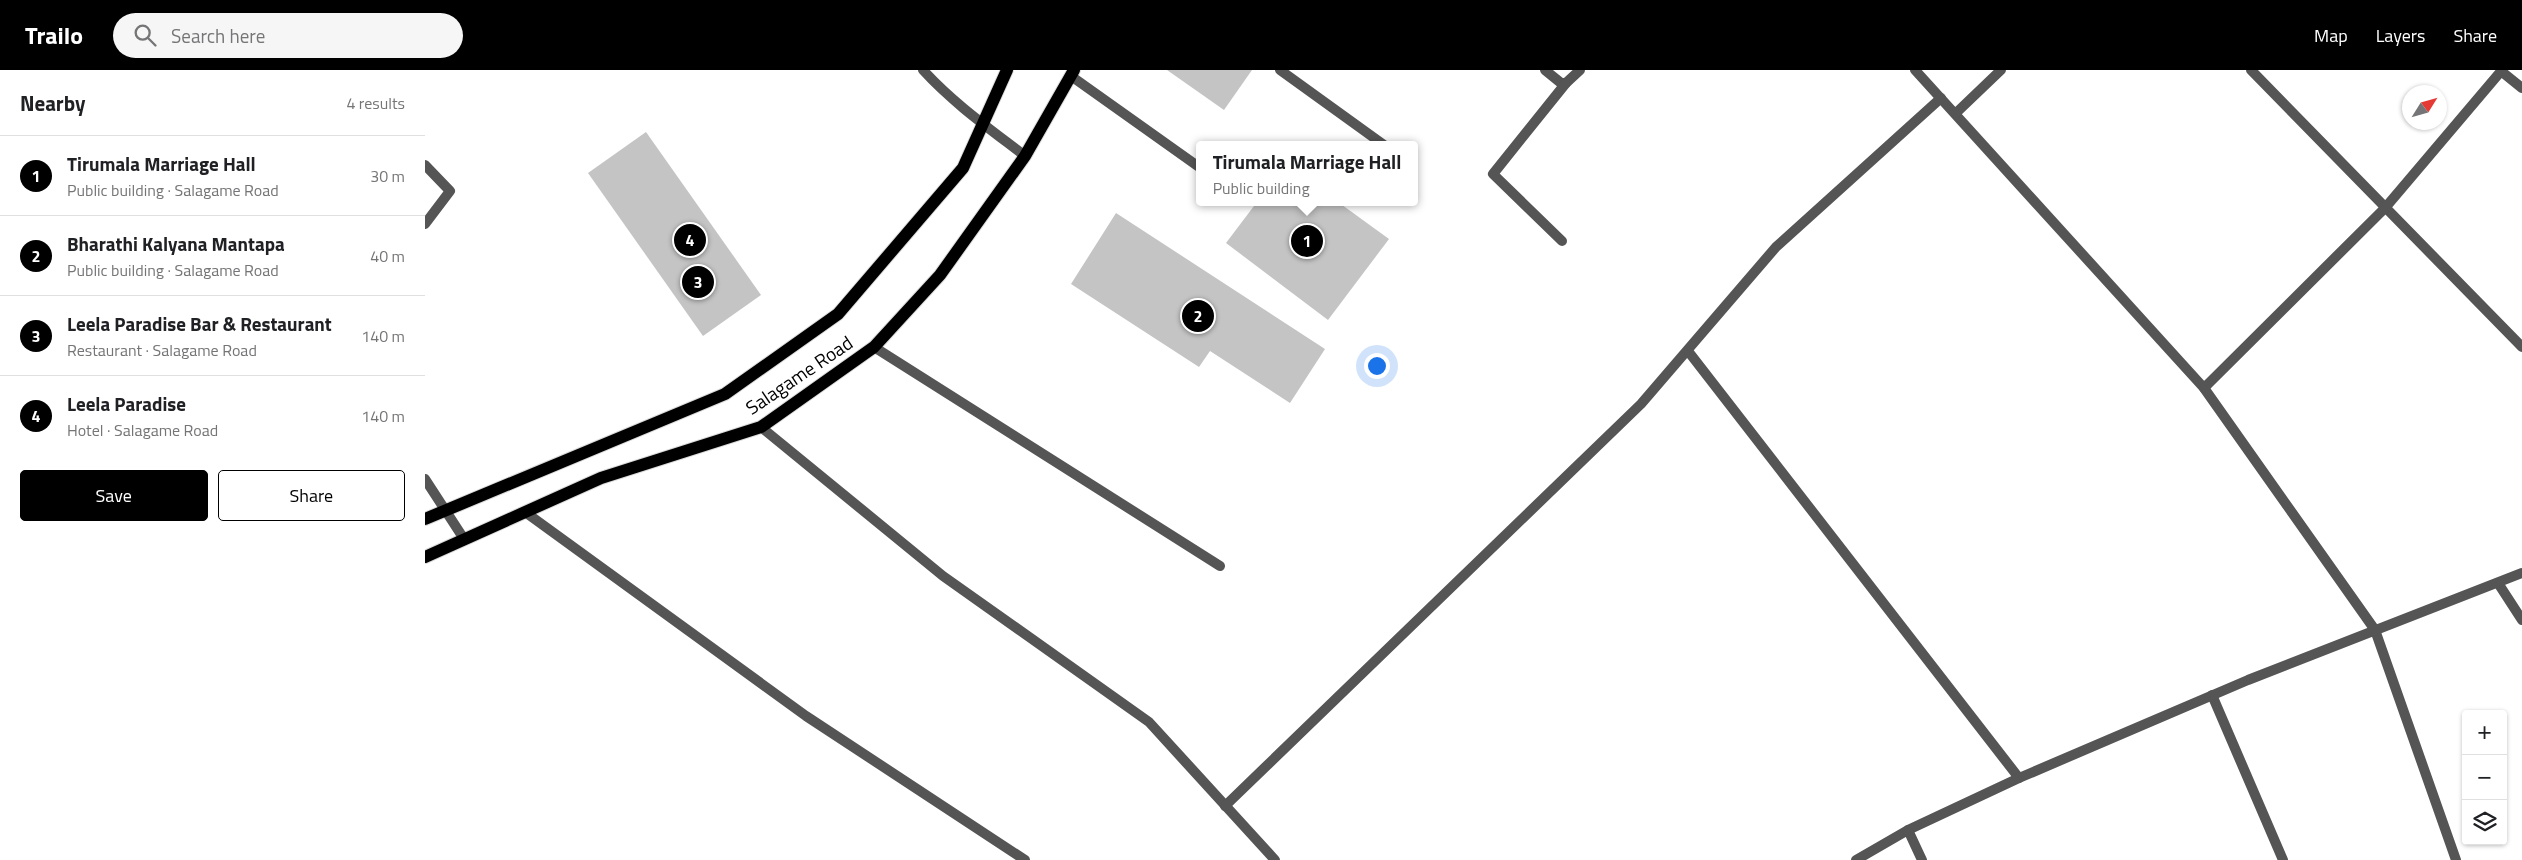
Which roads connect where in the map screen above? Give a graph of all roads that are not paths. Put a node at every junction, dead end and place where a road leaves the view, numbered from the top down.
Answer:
1 (923, 70) edge
2 (1007, 70) edge
3 (1280, 70) edge
4 (1545, 70) edge
5 (1580, 70) edge
6 (1915, 70) edge
7 (2001, 70) edge
8 (2251, 70) edge
9 (2502, 70) edge
10 (1073, 73) edge
11 (1566, 83) junction
12 (2522, 88) edge
13 (1941, 98) junction
14 (1955, 114) junction
15 (981, 123) junction
16 (1378, 141) edge
17 (1025, 156) junction
18 (425, 165) edge
19 (1196, 165) edge
20 (2385, 208) junction
21 (425, 224) edge
22 (1562, 241) dead end
23 (874, 347) junction
24 (2522, 347) edge
25 (1689, 351) junction
26 (2204, 388) junction
27 (761, 427) junction
28 (425, 479) edge
29 (445, 510) junction
30 (525, 512) junction
31 (425, 519) edge
32 (464, 539) junction
33 (425, 557) edge
34 (1220, 566) dead end
35 (2522, 573) edge
36 (2498, 583) junction
37 (2522, 620) edge
38 (2375, 630) junction
39 (2212, 695) junction
40 (2019, 778) junction
41 (1225, 806) junction
42 (1908, 830) junction
43 (1025, 860) edge
44 (1275, 860) edge
45 (1855, 860) edge
46 (1922, 860) edge
47 (2283, 860) edge
48 (2456, 860) edge

1 - 15 street
2 - 15 main road
3 - 16 street
4 - 11 street
5 - 11 street
6 - 13 street
7 - 14 street
8 - 20 street
9 - 12 street
9 - 20 street
10 - 17 main road, Salagame Road
10 - 19 street
11 - 22 street
13 - 14 street
13 - 25 street
14 - 26 street
15 - 17 street
15 - 29 main road
17 - 23 main road, Salagame Road
18 - 21 street
20 - 24 street
20 - 26 street
23 - 27 main road, Salagame Road
23 - 34 street
25 - 40 street
25 - 41 street
26 - 38 street
27 - 30 main road, Salagame Road
27 - 41 street
28 - 29 street
29 - 31 main road
29 - 32 street
30 - 32 main road, Salagame Road
30 - 43 street
32 - 33 main road, Salagame Road
35 - 36 street
36 - 37 street
36 - 38 street
38 - 39 street
38 - 48 street
39 - 40 street
39 - 47 street
40 - 42 street
41 - 44 street
42 - 45 street
42 - 46 street

